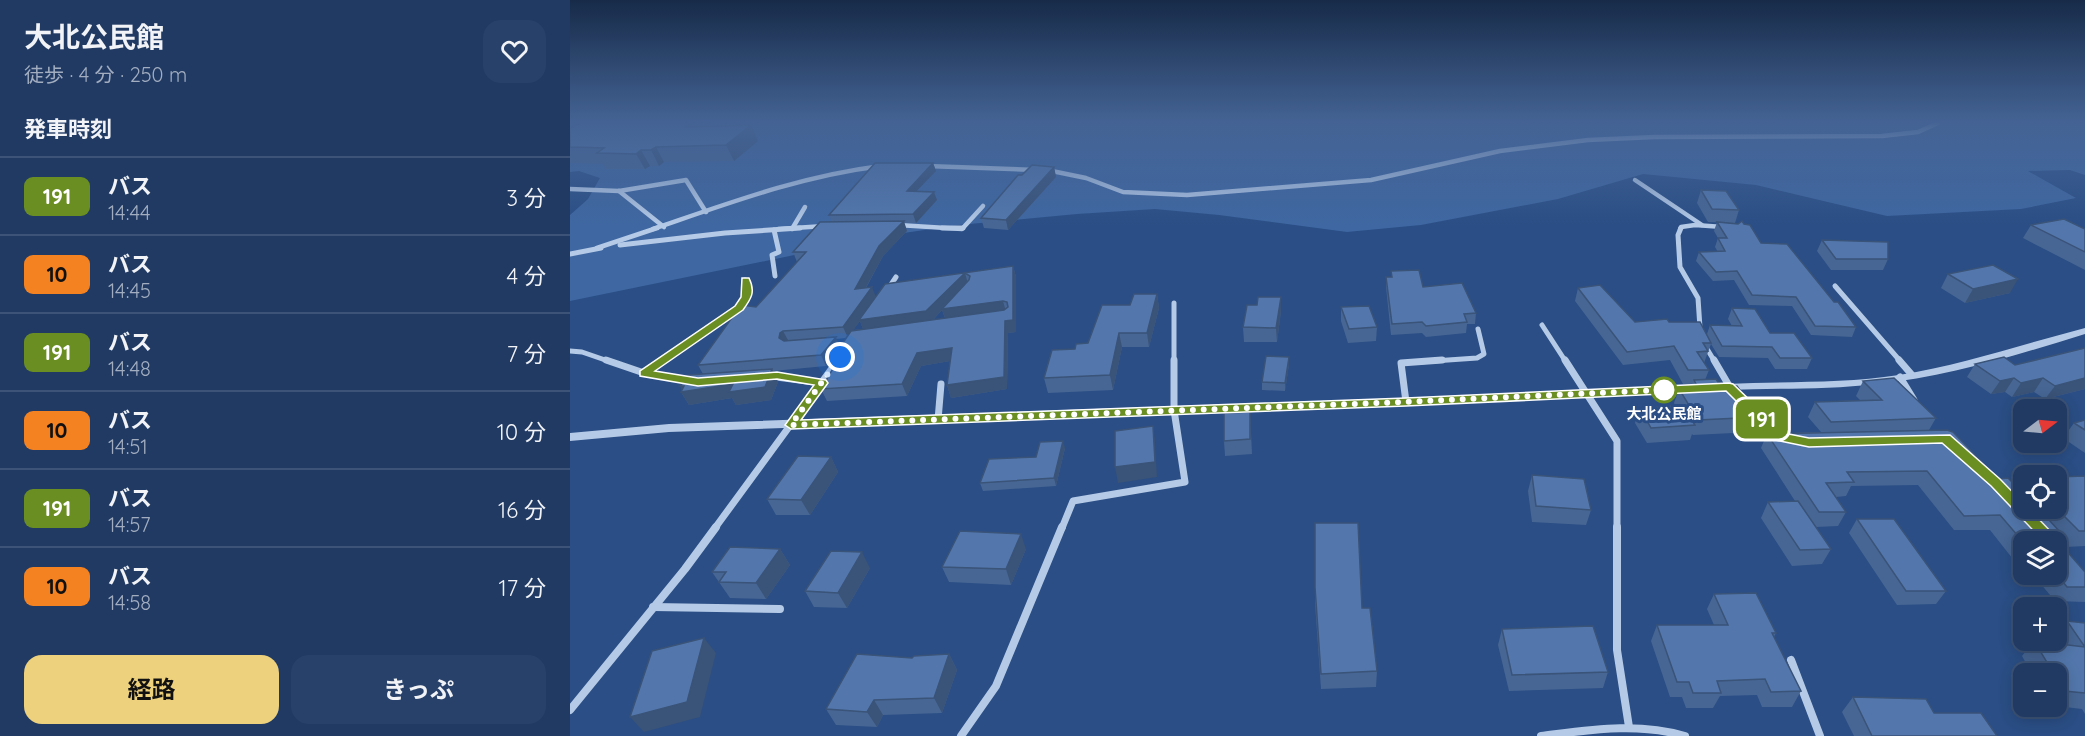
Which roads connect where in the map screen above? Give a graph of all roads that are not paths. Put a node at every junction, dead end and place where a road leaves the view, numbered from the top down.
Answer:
1 (1472, 157) edge
2 (890, 165) edge
3 (919, 166) edge
4 (1635, 180) dead end
5 (570, 189) edge
6 (620, 191) junction
7 (983, 206) dead end
8 (805, 207) dead end
9 (706, 212) junction
10 (887, 225) edge
11 (1703, 225) junction
12 (827, 226) edge
13 (663, 227) junction
14 (1735, 228) edge
15 (792, 229) junction
16 (774, 230) junction
17 (597, 248) junction
18 (570, 254) edge
19 (775, 276) dead end
20 (896, 277) dead end
21 (746, 280) dead end
22 (1834, 286) dead end
23 (883, 296) edge
24 (1174, 303) dead end
25 (1542, 325) dead end
26 (1478, 329) dead end
27 (2085, 331) edge
28 (850, 344) edge
29 (570, 351) edge
30 (644, 373) junction
31 (1906, 376) junction
32 (766, 377) edge
33 (698, 382) edge
34 (822, 383) junction
35 (941, 384) dead end
36 (1722, 389) junction
37 (1586, 394) junction
38 (1406, 402) junction
39 (1746, 403) edge
40 (1917, 404) edge
41 (1174, 410) junction
42 (938, 420) junction
43 (791, 425) junction
44 (570, 437) edge
45 (1790, 439) edge
46 (653, 607) junction
47 (780, 609) dead end
48 (1791, 660) dead end
49 (570, 710) edge
50 (1629, 727) junction
51 (961, 736) edge
52 (1541, 736) edge
53 (1685, 736) edge
54 (1820, 736) edge

1 - 3 street
2 - 9 street
4 - 11 street
5 - 6 street
6 - 9 street
6 - 13 street
7 - 10 street
8 - 15 street
9 - 13 street
11 - 14 street
11 - 36 street
12 - 15 street
13 - 17 street
15 - 16 street
16 - 17 street
16 - 19 street
17 - 18 street
20 - 23 street
21 - 30 street
22 - 31 street
24 - 41 street
25 - 37 street
26 - 38 street
27 - 31 street
28 - 34 street
29 - 30 street
30 - 33 street
31 - 36 street
31 - 40 street
32 - 34 street
34 - 43 street
35 - 42 street
36 - 37 street
37 - 38 street
37 - 50 street
38 - 41 street
39 - 45 street
41 - 42 street
41 - 51 street
42 - 43 street
43 - 44 street
43 - 46 street
46 - 47 street
46 - 49 street
48 - 54 street
50 - 52 street
50 - 53 street

